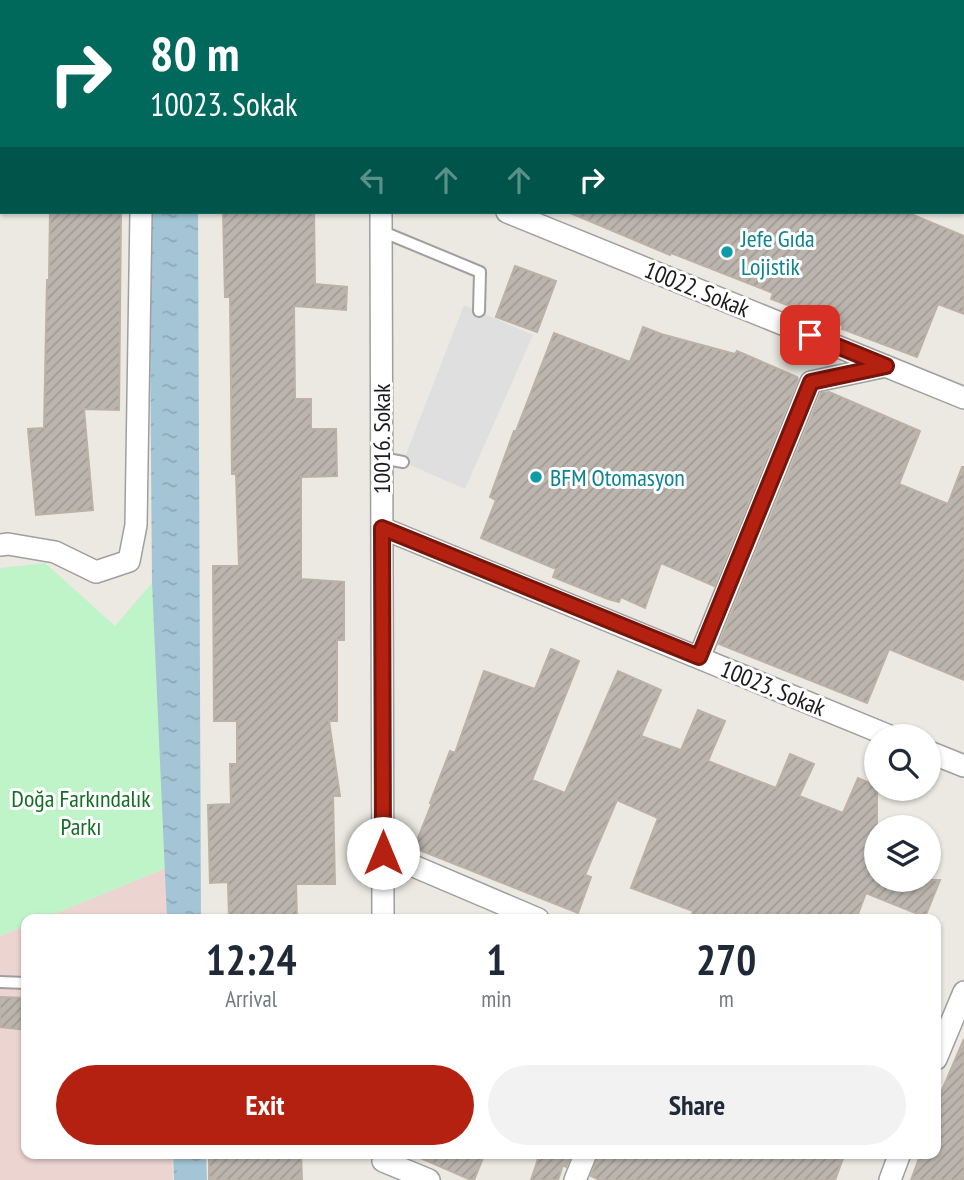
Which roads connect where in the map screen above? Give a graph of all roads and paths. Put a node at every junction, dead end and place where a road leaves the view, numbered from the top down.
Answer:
1 (141, 214) edge
2 (512, 214) edge
3 (381, 221) edge
4 (479, 311) dead end
5 (886, 366) junction
6 (964, 398) edge
7 (382, 458) junction
8 (403, 463) dead end
9 (382, 528) junction
10 (0, 545) edge
11 (699, 657) junction
12 (864, 725) edge
13 (941, 757) edge
14 (964, 766) edge
15 (383, 853) junction
16 (383, 914) edge
17 (526, 914) edge
18 (0, 982) edge
19 (21, 984) edge
20 (964, 992) edge
21 (941, 1047) edge
22 (584, 1159) edge
23 (898, 1159) edge
24 (383, 1165) edge
25 (429, 1180) edge
26 (575, 1180) edge
27 (890, 1180) edge

1 - 10 street
2 - 5 street, 10022. Sokak
3 - 4 lane
3 - 7 street, 10016. Sokak
5 - 6 street, 10022. Sokak
5 - 11 street
7 - 8 lane
7 - 9 street, 10016. Sokak
9 - 11 street, 10023. Sokak
9 - 15 street, 10016. Sokak
11 - 12 street, 10023. Sokak
13 - 14 street
15 - 16 street, 10016. Sokak
15 - 17 street
18 - 19 lane
20 - 21 street
22 - 26 street
23 - 27 street
24 - 25 street

